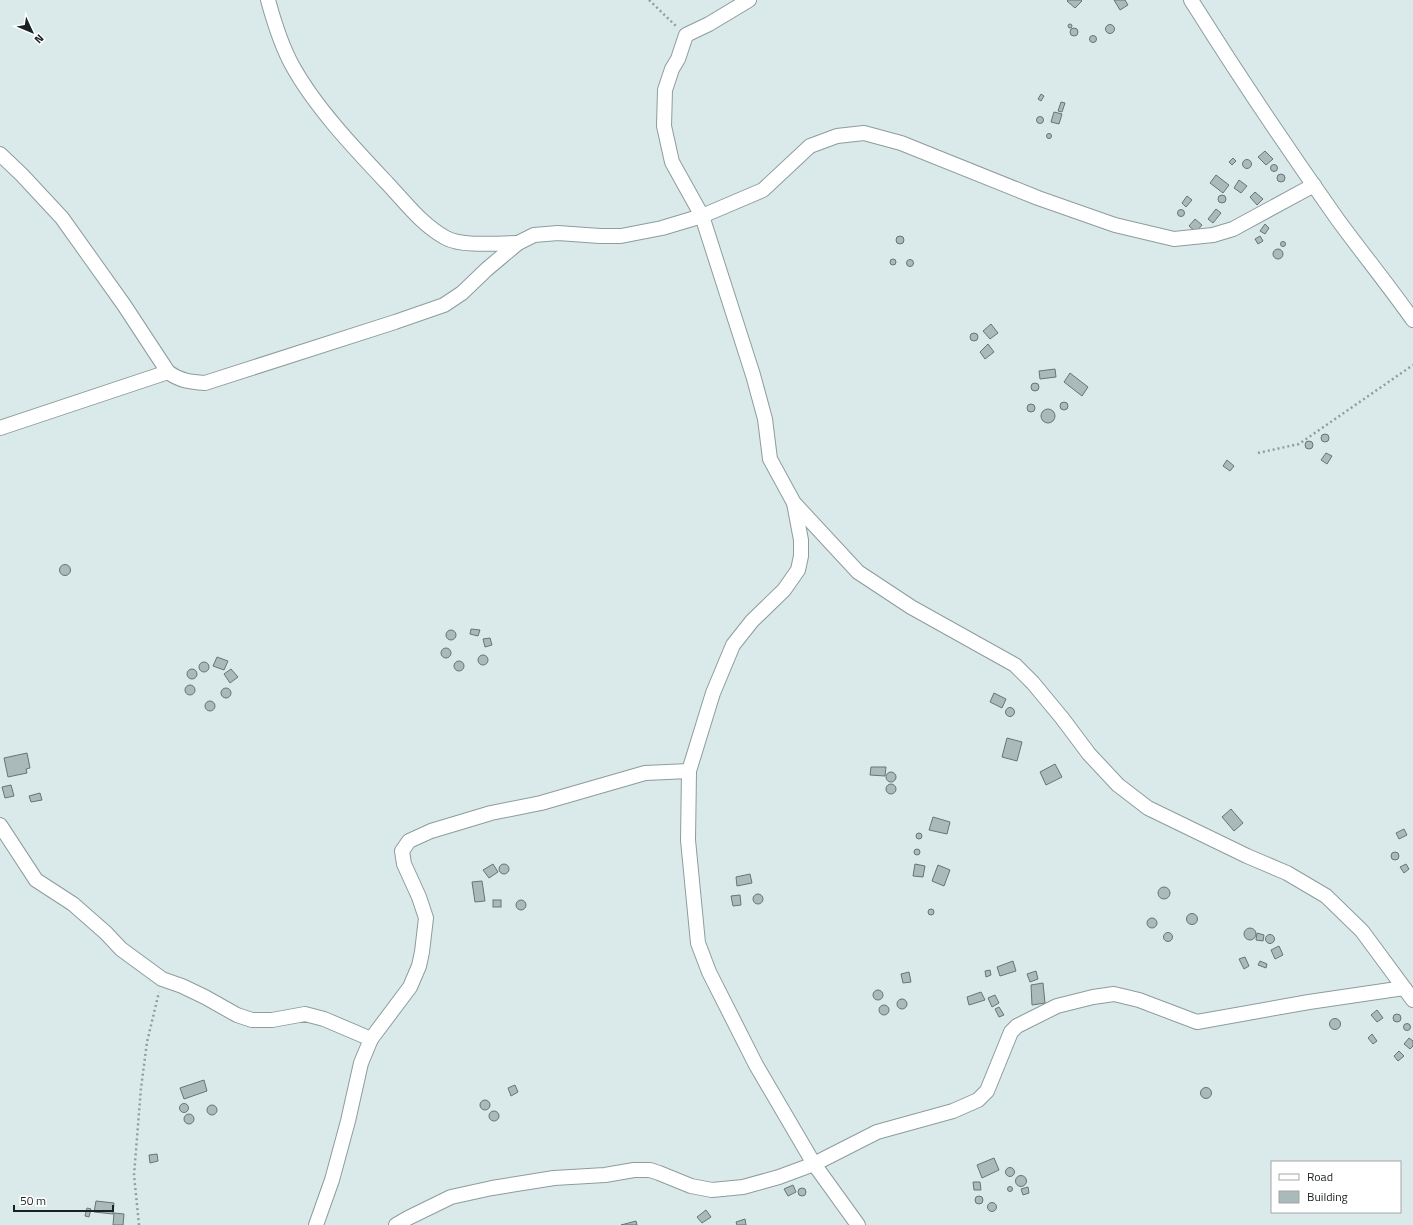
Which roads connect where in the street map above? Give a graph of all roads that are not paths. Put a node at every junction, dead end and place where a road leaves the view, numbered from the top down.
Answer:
1 (268, 0) edge
2 (749, 0) edge
3 (1191, 0) edge
4 (0, 154) edge
5 (1314, 185) junction
6 (702, 216) junction
7 (518, 243) junction
8 (1413, 320) edge
9 (168, 372) junction
10 (0, 428) edge
11 (794, 503) junction
12 (688, 771) junction
13 (0, 826) edge
14 (1404, 988) junction
15 (1413, 1000) edge
16 (371, 1039) junction
17 (814, 1164) junction
18 (316, 1225) edge
19 (396, 1225) edge
20 (858, 1225) edge

1 - 7 street
2 - 6 street
3 - 5 street
4 - 9 street
5 - 6 street
5 - 8 street
6 - 7 street
6 - 11 street
7 - 9 street
9 - 10 street
11 - 12 street
11 - 14 street
12 - 16 street
12 - 17 street
13 - 16 street
14 - 15 street
14 - 17 street
16 - 18 street
17 - 19 street
17 - 20 street

